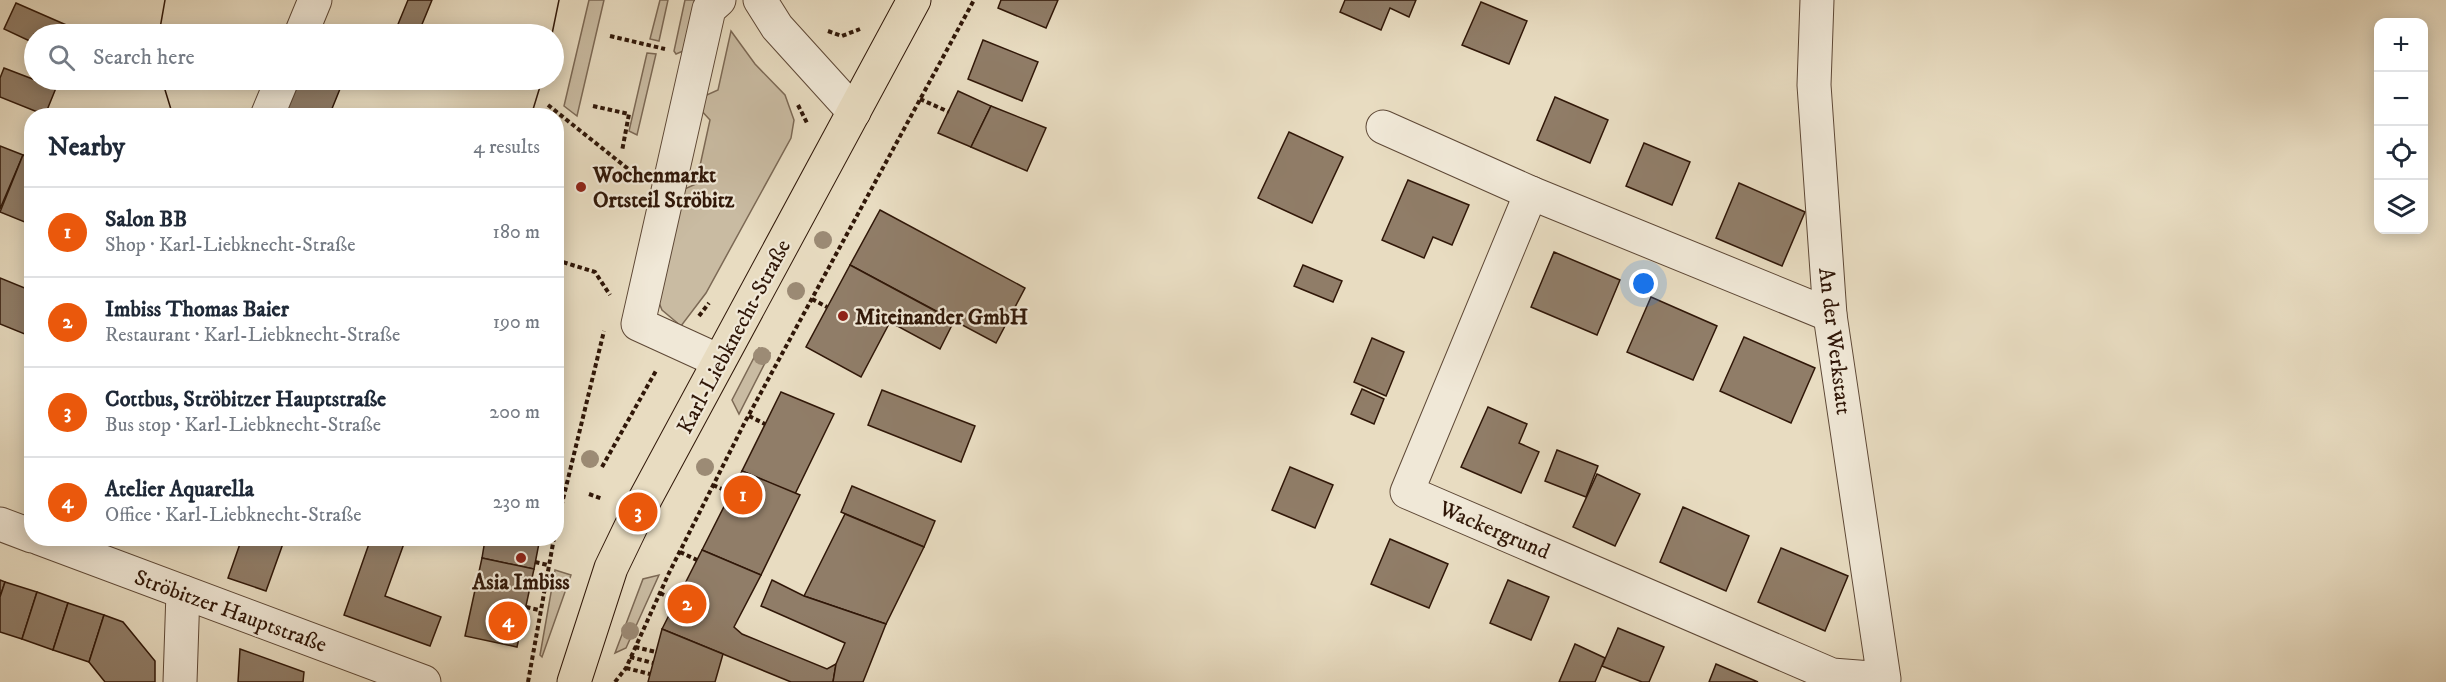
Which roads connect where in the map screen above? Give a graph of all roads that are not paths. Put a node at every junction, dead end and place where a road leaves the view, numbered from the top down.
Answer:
1 (315, 0) edge
2 (718, 0) edge
3 (760, 0) edge
4 (914, 0) edge
5 (1817, 0) edge
6 (305, 24) edge
7 (278, 90) edge
8 (270, 108) edge
9 (854, 112) junction
10 (1383, 127) dead end
11 (1531, 193) junction
12 (1830, 315) junction
13 (719, 361) junction
14 (0, 524) edge
15 (24, 533) edge
16 (60, 546) edge
17 (183, 592) junction
18 (1884, 680) joint
19 (180, 682) edge
20 (424, 682) edge
21 (574, 682) edge

1 - 6 street
2 - 13 street
3 - 9 street
4 - 9 main road, Karl-Liebknecht-Straße
5 - 12 street, An der Werkstatt
7 - 8 street
9 - 13 main road, Karl-Liebknecht-Straße
10 - 11 street
11 - 12 street
11 - 18 street, Wackergrund
12 - 18 street, An der Werkstatt
13 - 21 main road, Karl-Liebknecht-Straße
14 - 15 street
16 - 17 street, Ströbitzer Hauptstraße
17 - 19 street
17 - 20 street, Ströbitzer Hauptstraße

